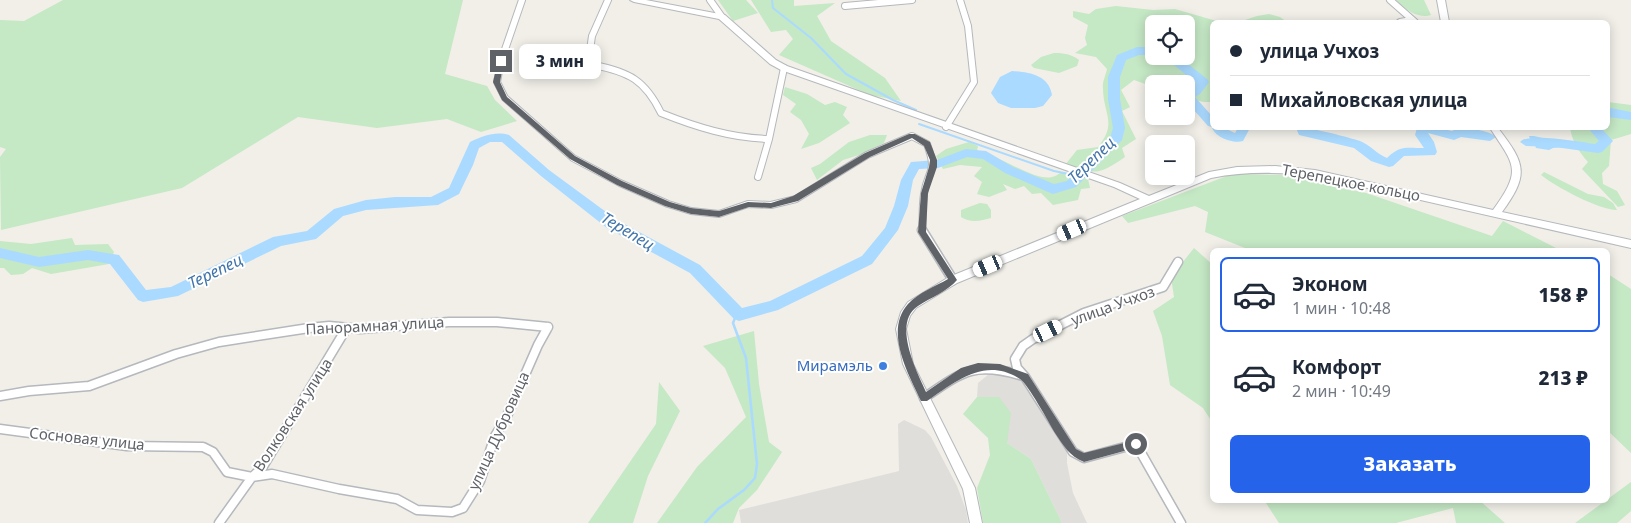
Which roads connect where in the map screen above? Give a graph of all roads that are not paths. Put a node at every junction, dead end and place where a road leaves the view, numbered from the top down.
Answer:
1 (522, 0) edge
2 (608, 0) edge
3 (634, 0) edge
4 (710, 0) edge
5 (912, 0) edge
6 (960, 0) edge
7 (1390, 0) edge
8 (1441, 0) edge
9 (845, 6) dead end
10 (722, 17) junction
11 (1413, 20) edge
12 (1445, 20) edge
13 (784, 68) junction
14 (946, 126) junction
15 (1496, 130) edge
16 (769, 139) junction
17 (758, 177) dead end
18 (1148, 199) junction
19 (1496, 213) junction
20 (1631, 244) edge
21 (1178, 262) dead end
22 (953, 280) junction
23 (548, 327) joint
24 (346, 328) junction
25 (1024, 376) junction
26 (0, 396) edge
27 (924, 398) junction
28 (0, 429) edge
29 (252, 477) junction
30 (463, 508) joint
31 (220, 523) edge
32 (976, 523) edge
33 (1181, 523) edge

1 - 22 street
2 - 16 street
3 - 10 street
4 - 10 street
5 - 9 street
6 - 14 street
7 - 11 street
8 - 12 street
10 - 13 street
13 - 14 street
13 - 16 street
14 - 18 street
15 - 19 street
16 - 17 street
18 - 19 street, Терепецкое кольцо
18 - 22 street, Терепецкое кольцо
19 - 20 street, Терепецкое кольцо
21 - 25 street, улица Учхоз
22 - 27 street, Терепецкое кольцо
23 - 24 street, Панорамная улица
23 - 30 street, улица Дубровица
24 - 26 street, Панорамная улица
24 - 29 street, Волковская улица
25 - 27 street
25 - 33 street, улица Учхоз
27 - 32 street, Терепецкое кольцо
28 - 29 street, Сосновая улица
29 - 30 street, Сосновая улица
29 - 31 street, Волковская улица

